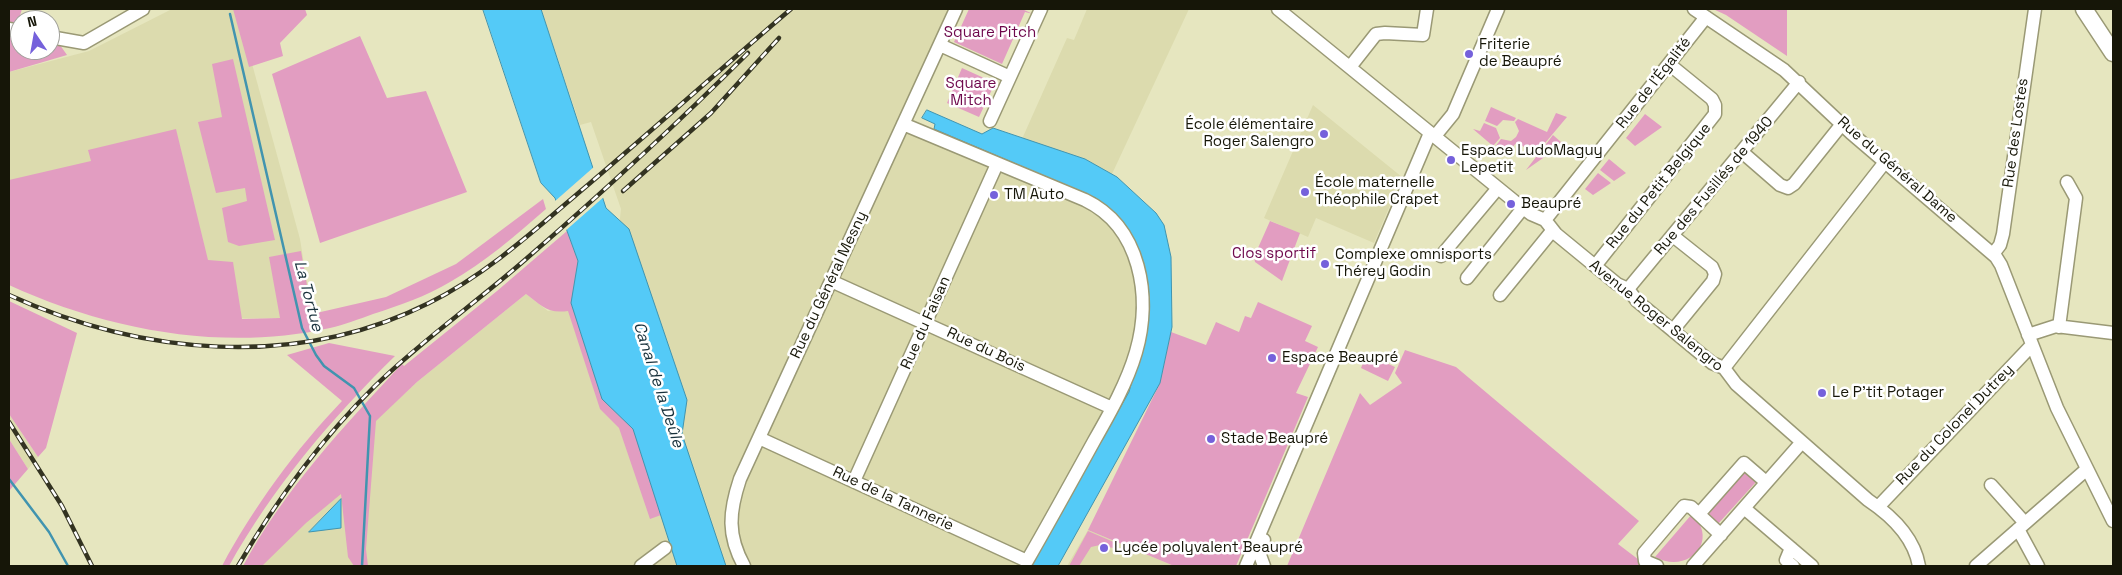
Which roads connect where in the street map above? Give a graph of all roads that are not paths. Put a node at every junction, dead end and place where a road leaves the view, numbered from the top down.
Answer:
1 (143, 9) edge
2 (956, 9) edge
3 (1278, 9) edge
4 (1427, 9) edge
5 (1498, 9) edge
6 (1694, 9) edge
7 (2035, 9) edge
8 (2084, 9) edge
9 (2096, 9) edge
10 (1039, 12) edge
11 (1706, 17) junction
12 (2113, 37) edge
13 (60, 39) edge
14 (940, 45) junction
15 (2113, 53) edge
16 (1669, 64) junction
17 (1350, 67) junction
18 (1010, 77) junction
19 (1799, 82) junction
20 (990, 121) dead end
21 (903, 124) junction
22 (1842, 124) junction
23 (1434, 136) junction
24 (1742, 152) junction
25 (1886, 162) junction
26 (997, 164) junction
27 (2067, 182) dead end
28 (1498, 188) junction
29 (1524, 208) junction
30 (1548, 225) junction
31 (1673, 236) junction
32 (1993, 254) junction
33 (1441, 256) dead end
34 (1595, 266) junction
35 (1467, 278) dead end
36 (831, 281) junction
37 (1628, 289) junction
38 (1500, 295) dead end
39 (926, 322) junction
40 (2059, 327) junction
41 (1673, 330) junction
42 (2113, 333) edge
43 (2030, 340) junction
44 (1724, 368) junction
45 (1112, 408) junction
46 (759, 438) junction
47 (1802, 442) junction
48 (2087, 470) junction
49 (854, 481) junction
50 (1766, 482) junction
51 (1991, 485) dead end
52 (1879, 506) junction
53 (1744, 508) junction
54 (1699, 514) junction
55 (2113, 521) edge
56 (2021, 526) junction
57 (1720, 535) junction
58 (665, 548) dead end
59 (1791, 548) junction
60 (641, 566) edge
61 (744, 566) edge
62 (1246, 566) edge
63 (1264, 566) edge
64 (1657, 566) edge
65 (1693, 566) edge
66 (1793, 566) edge
67 (1812, 566) edge
68 (1920, 566) edge
69 (1976, 566) edge
70 (2038, 566) edge

1 - 13 street
2 - 14 street, Rue du Général Mesny
3 - 17 street, Avenue Roger Salengro
4 - 17 street
5 - 23 street
6 - 11 street, Rue du Général Dame
7 - 32 street, Rue des Lostes
8 - 15 main road
9 - 12 main road
10 - 18 street
11 - 16 street, Rue de l'Égalité
11 - 19 street, Rue du Général Dame
14 - 18 street
14 - 21 street, Rue du Général Mesny
16 - 30 street, Rue de l'Égalité
16 - 34 street, Rue du Petit Belgique
17 - 23 street, Avenue Roger Salengro
18 - 20 street
19 - 22 street, Rue du Général Dame
19 - 24 street, Rue des Fusillés de 1940
21 - 26 street
21 - 36 street, Rue du Général Mesny
22 - 24 street
22 - 25 street, Rue du Général Dame
23 - 28 street, Avenue Roger Salengro
23 - 62 street
23 - 63 street
24 - 31 street, Rue des Fusillés de 1940
25 - 32 street, Rue du Général Dame
25 - 44 street
26 - 39 street, Rue du Faisan
26 - 45 street
27 - 40 street
28 - 29 street, Avenue Roger Salengro
28 - 33 street
29 - 30 street, Avenue Roger Salengro
29 - 35 street
30 - 34 street, Avenue Roger Salengro
30 - 38 street, Rue de l'Égalité
31 - 37 street, Rue des Fusillés de 1940
31 - 41 street
32 - 43 street, Rue du Général Dame
34 - 37 street, Avenue Roger Salengro
36 - 39 street, Rue du Bois
36 - 46 street, Rue du Général Mesny
37 - 41 street, Avenue Roger Salengro
39 - 45 street, Rue du Bois
39 - 49 street, Rue du Faisan
40 - 42 street
40 - 43 street
41 - 44 street, Avenue Roger Salengro
43 - 48 street, Rue du Général Dame
43 - 52 street, Rue du Colonel Dutrey
44 - 47 street, Avenue Roger Salengro
45 - 49 street, Rue de la Tannerie
46 - 49 street, Rue de la Tannerie
46 - 61 street, Rue du Général Mesny
47 - 50 street
47 - 52 street, Avenue Roger Salengro
48 - 55 street, Rue du Général Dame
48 - 56 street
50 - 53 street
50 - 54 street
51 - 56 street
52 - 68 street, Avenue Roger Salengro
53 - 57 street
53 - 59 street
54 - 57 street
54 - 64 street
56 - 69 street
56 - 70 street
57 - 65 street
58 - 60 street
59 - 66 street
59 - 67 street

